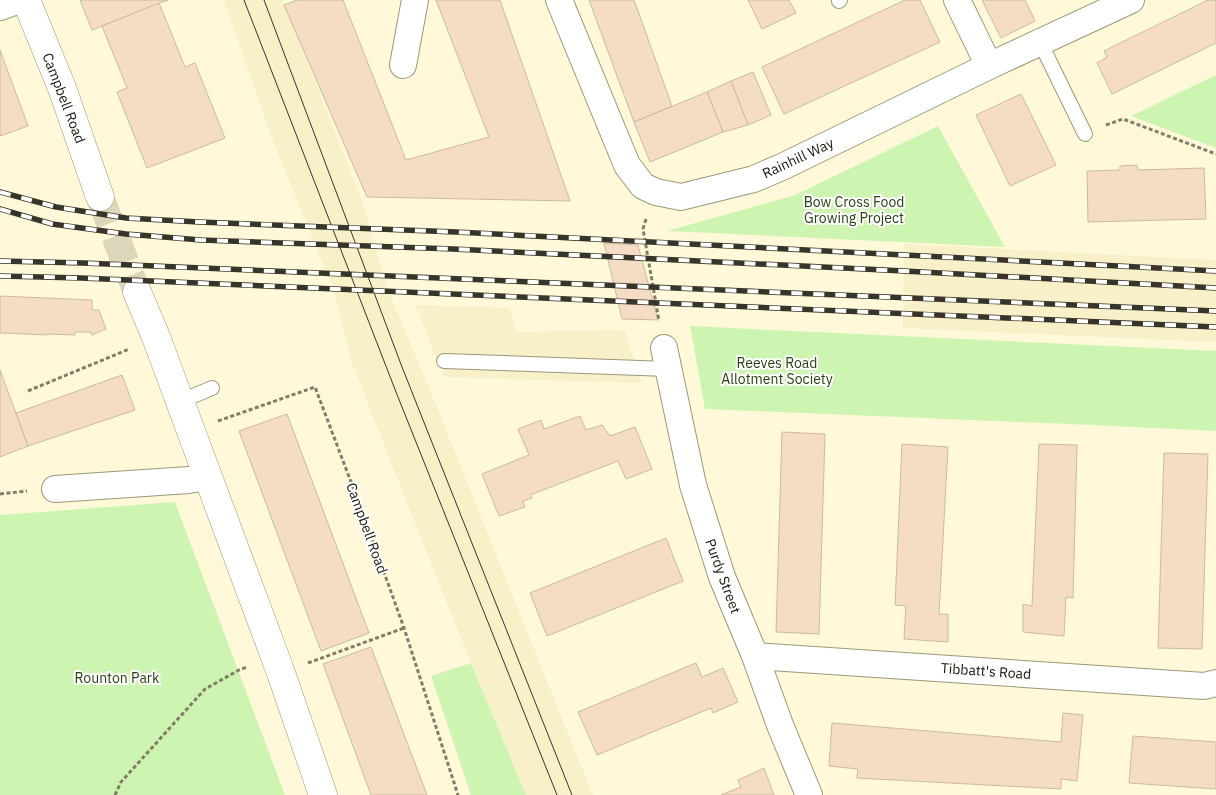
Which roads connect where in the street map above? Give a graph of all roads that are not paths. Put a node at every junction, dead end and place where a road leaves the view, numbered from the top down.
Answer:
1 (19, 0) edge
2 (26, 0) edge
3 (415, 0) edge
4 (559, 0) edge
5 (957, 0) edge
6 (1131, 0) edge
7 (0, 7) edge
8 (1040, 42) junction
9 (403, 65) dead end
10 (989, 66) junction
11 (1085, 134) road end
12 (100, 197) tunnel mouth
13 (138, 292) tunnel mouth
14 (666, 359) joint
15 (444, 361) dead end
16 (212, 388) dead end
17 (180, 402) junction
18 (207, 477) junction
19 (55, 488) dead end
20 (755, 656) junction
21 (1216, 684) edge
22 (323, 795) edge
23 (808, 795) edge

1 - 7 street
2 - 12 street, Campbell Road
3 - 9 street
4 - 10 street, Rainhill Way
5 - 10 street
6 - 8 street, Rainhill Way
8 - 10 street, Rainhill Way
8 - 11 lane
13 - 17 street
14 - 15 lane
14 - 20 street, Purdy Street
16 - 17 lane
17 - 18 street
18 - 19 street
18 - 22 street
20 - 21 street, Tibbatt's Road
20 - 23 street, Purdy Street

